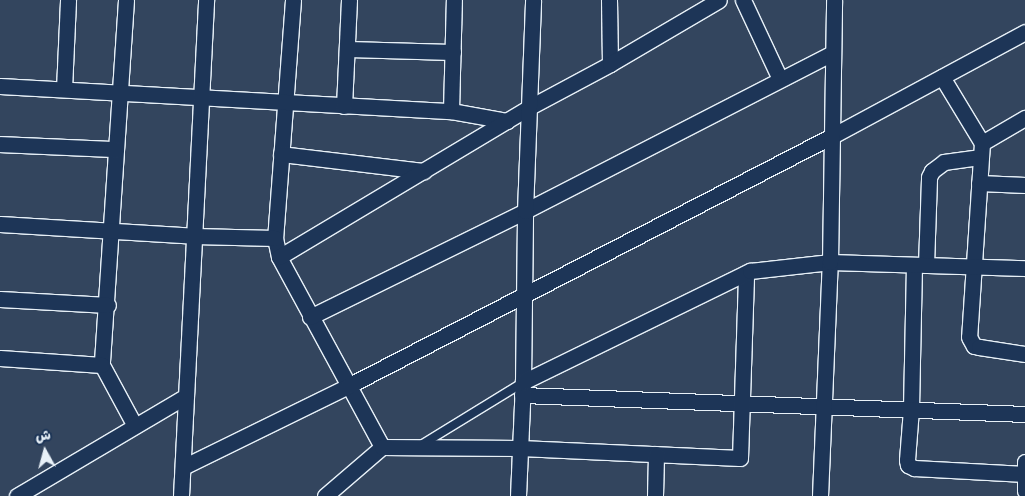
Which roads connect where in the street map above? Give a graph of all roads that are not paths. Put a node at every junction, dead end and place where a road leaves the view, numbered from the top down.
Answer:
1 (68, 0) edge
2 (126, 0) edge
3 (206, 0) edge
4 (293, 0) edge
5 (350, 0) edge
6 (454, 0) edge
7 (533, 0) edge
8 (609, 0) edge
9 (719, 0) edge
10 (743, 0) edge
11 (834, 0) edge
12 (1025, 32) edge
13 (347, 49) junction
14 (453, 52) junction
15 (833, 53) junction
16 (610, 64) junction
17 (942, 77) junction
18 (780, 79) junction
19 (0, 86) edge
20 (64, 89) junction
21 (121, 92) junction
22 (201, 98) junction
23 (284, 103) junction
24 (344, 106) junction
25 (528, 108) junction
26 (451, 111) junction
27 (1025, 118) edge
28 (507, 121) junction
29 (832, 136) junction
30 (0, 144) edge
31 (116, 149) junction
32 (981, 150) junction
33 (281, 154) junction
34 (424, 171) junction
35 (979, 183) junction
36 (1025, 185) edge
37 (524, 211) junction
38 (0, 224) edge
39 (112, 230) junction
40 (194, 236) junction
41 (276, 238) junction
42 (279, 257) junction
43 (830, 262) junction
44 (920, 265) junction
45 (973, 266) junction
46 (1025, 268) edge
47 (746, 273) junction
48 (525, 294) junction
49 (0, 300) edge
50 (108, 305) junction
51 (310, 317) junction
52 (1025, 354) edge
53 (0, 358) edge
54 (102, 365) junction
55 (348, 386) junction
56 (523, 388) junction
57 (186, 396) junction
58 (742, 402) junction
59 (824, 406) junction
60 (911, 408) junction
61 (1025, 414) edge
62 (135, 426) junction
63 (382, 447) junction
64 (418, 448) junction
65 (520, 448) junction
66 (656, 454) junction
67 (1025, 462) edge
68 (183, 467) junction
69 (1025, 474) edge
70 (1025, 491) edge
71 (17, 496) edge
72 (181, 496) edge
73 (325, 496) edge
74 (518, 496) edge
75 (655, 496) edge
76 (820, 496) edge

1 - 20 street
2 - 21 street
3 - 22 street
4 - 23 street
5 - 13 street
6 - 14 street
7 - 25 street
8 - 16 street
9 - 16 street
10 - 18 street
11 - 15 street
12 - 17 street
13 - 14 street
13 - 24 street
14 - 26 street
15 - 18 street
15 - 29 street
16 - 25 street
17 - 29 street
17 - 32 street
18 - 37 street
19 - 20 street
20 - 21 street
21 - 22 street
21 - 31 street
22 - 23 street
22 - 40 street
23 - 24 street
23 - 33 street
24 - 26 street
25 - 28 street
25 - 37 street
26 - 28 street
27 - 32 street
28 - 34 street
29 - 43 street
29 - 48 street
30 - 31 street
31 - 39 street
32 - 35 street
32 - 44 street
33 - 34 street
33 - 41 street
34 - 42 street
35 - 36 street
35 - 45 street
37 - 48 street
37 - 51 street
38 - 39 street
39 - 40 street
39 - 50 street
40 - 41 street
40 - 57 street
41 - 42 street
42 - 51 street
43 - 44 street
43 - 47 street
43 - 59 street
44 - 45 street
44 - 60 street
45 - 46 street
45 - 52 street
47 - 56 street
47 - 58 street
48 - 55 street
48 - 56 street
49 - 50 street
50 - 54 street
51 - 55 street
53 - 54 street
54 - 62 street
55 - 63 street
55 - 68 street
56 - 58 street
56 - 64 lane
56 - 65 street
57 - 62 street
57 - 68 street
58 - 59 street
58 - 66 street
59 - 60 street
59 - 76 street
60 - 61 street
60 - 69 street
62 - 71 street
63 - 64 street
63 - 73 street
64 - 65 street
65 - 66 street
65 - 74 street
66 - 75 street
67 - 69 street
68 - 72 street
69 - 70 street

